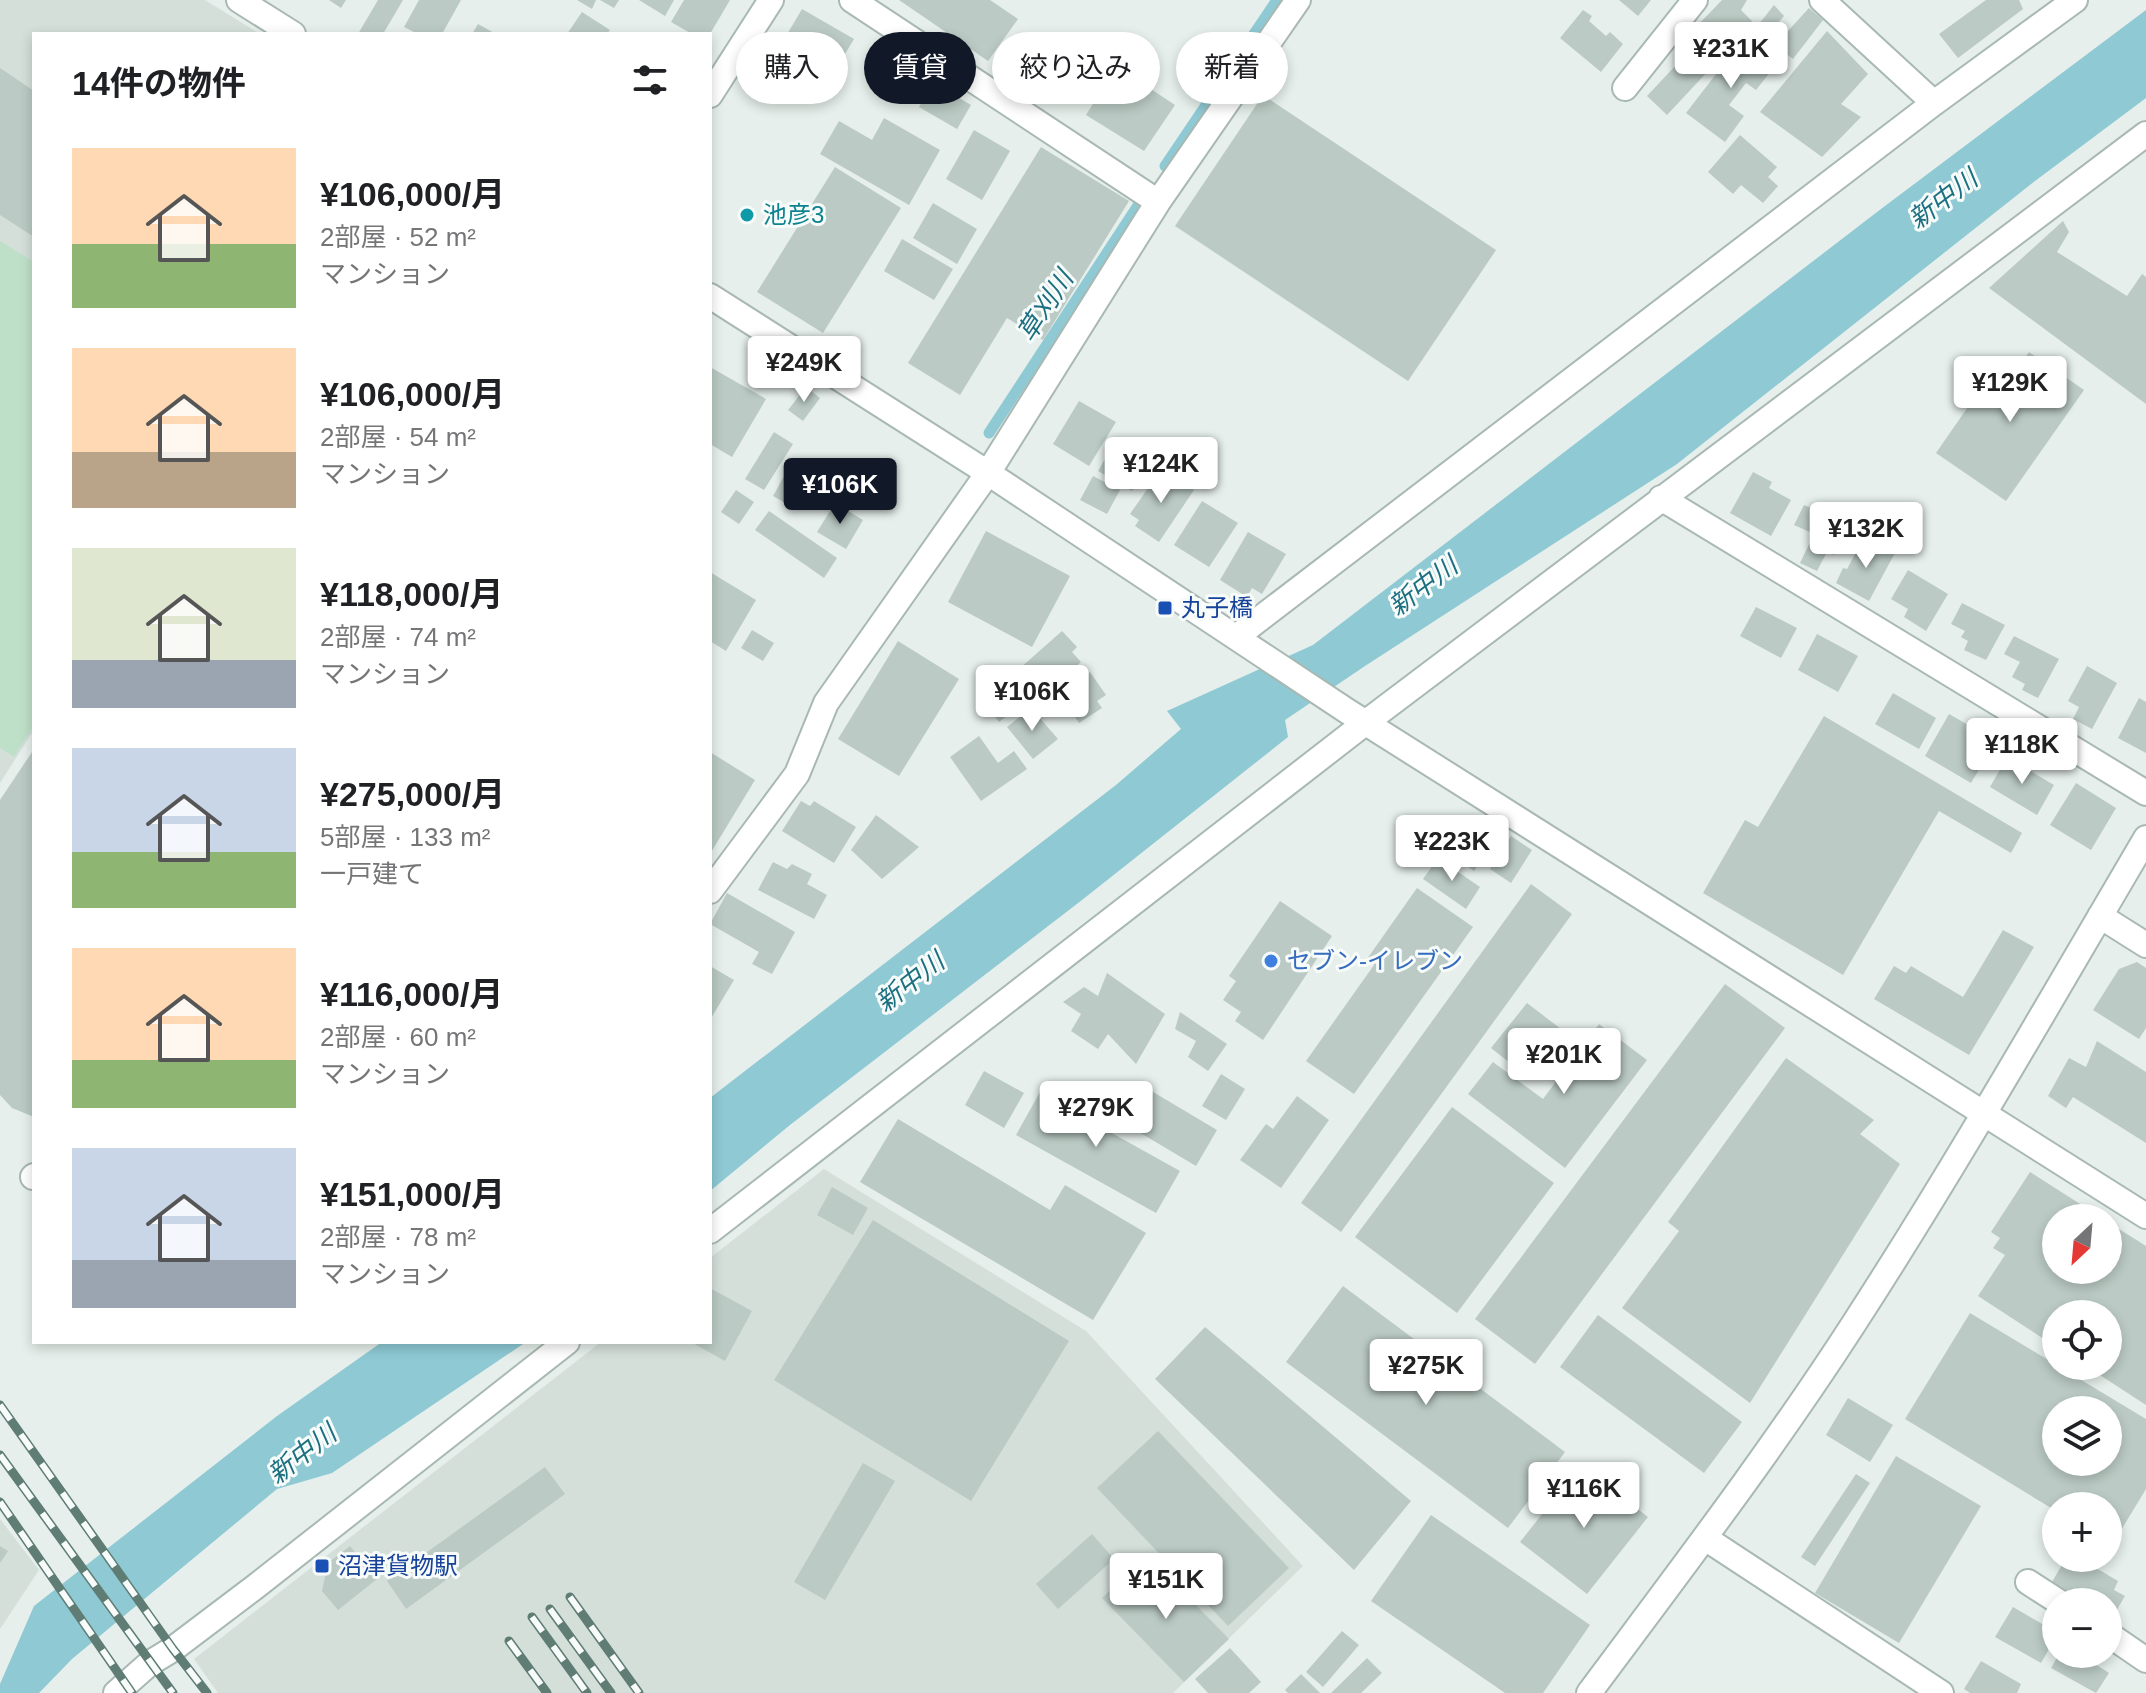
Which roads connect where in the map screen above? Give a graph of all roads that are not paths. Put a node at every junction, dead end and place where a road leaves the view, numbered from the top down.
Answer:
1 (240, 0) edge
2 (771, 0) edge
3 (852, 0) edge
4 (1298, 0) edge
5 (1695, 0) edge
6 (1822, 0) edge
7 (2075, 0) edge
8 (290, 32) edge
9 (1625, 88) dead end
10 (712, 92) edge
11 (1934, 103) junction
12 (2146, 134) edge
13 (1158, 202) junction
14 (712, 297) edge
15 (988, 473) junction
16 (1661, 498) junction
17 (1236, 637) junction
18 (1356, 717) junction
19 (2146, 793) edge
20 (2146, 838) edge
21 (712, 888) edge
22 (2100, 916) junction
23 (2146, 945) edge
24 (1984, 1114) junction
25 (2146, 1216) edge
26 (712, 1229) edge
27 (559, 1344) edge
28 (1705, 1538) junction
29 (2028, 1582) dead end
30 (2042, 1591) edge
31 (2122, 1644) edge
32 (2146, 1660) edge
33 (116, 1693) edge
34 (1589, 1693) edge
35 (1941, 1693) edge

1 - 8 street
2 - 10 street
3 - 13 street
4 - 13 street
5 - 9 street
6 - 11 street
7 - 11 street
11 - 17 street
12 - 16 street
13 - 15 street
14 - 15 street
15 - 17 street
15 - 21 street
16 - 18 street
16 - 19 street
17 - 18 street
18 - 24 street
18 - 26 street
20 - 22 street
22 - 23 street
22 - 24 street
24 - 25 street
24 - 28 street
27 - 33 street
28 - 34 street
28 - 35 street
29 - 30 street
31 - 32 street

